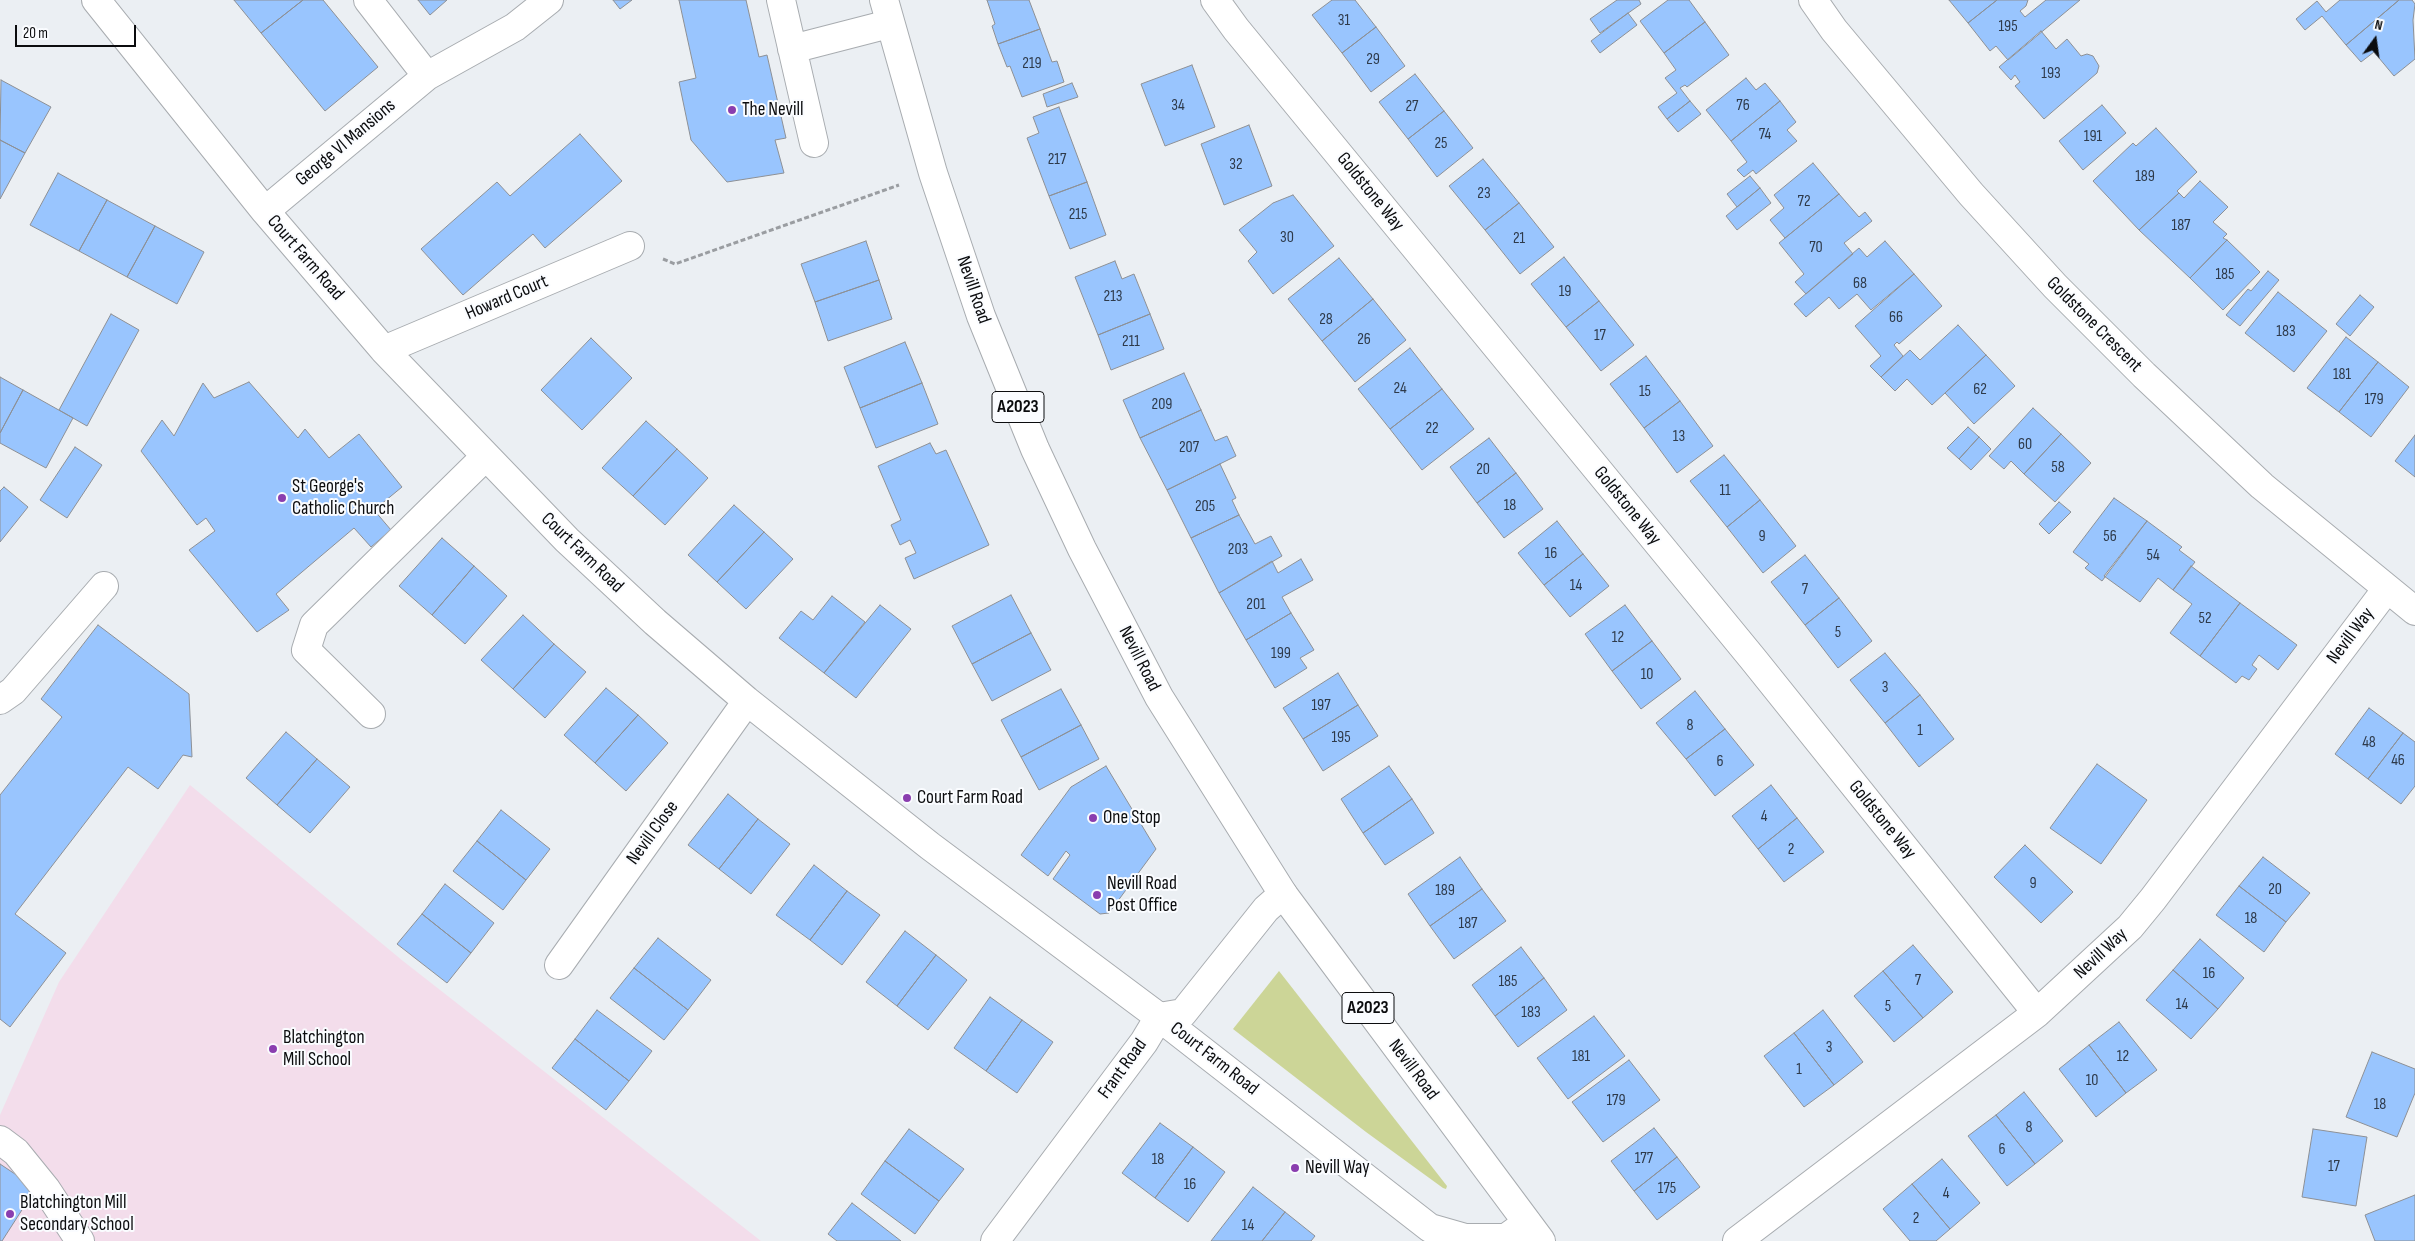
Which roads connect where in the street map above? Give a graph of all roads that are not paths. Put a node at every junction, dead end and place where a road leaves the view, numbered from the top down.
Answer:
1 (96, 0) edge
2 (368, 0) edge
3 (549, 0) edge
4 (781, 0) edge
5 (1215, 0) edge
6 (1813, 0) edge
7 (886, 12) edge
8 (792, 49) junction
9 (428, 76) junction
10 (814, 142) dead end
11 (265, 211) junction
12 (630, 246) road end
13 (384, 350) junction
14 (486, 456) junction
15 (104, 586) dead end
16 (2386, 590) junction
17 (2415, 611) edge
18 (0, 700) edge
19 (747, 701) junction
20 (371, 714) dead end
21 (1283, 894) junction
22 (559, 964) dead end
23 (2037, 1013) junction
24 (1159, 1016) junction
25 (0, 1140) edge
26 (1534, 1232) edge
27 (80, 1241) edge
28 (995, 1241) edge
29 (1737, 1241) edge

1 - 11 street, Court Farm Road
2 - 9 street
3 - 9 street, George VI Mansions
4 - 8 street
5 - 23 street, Goldstone Way
6 - 16 street, Goldstone Crescent
7 - 8 street
7 - 21 street, Nevill Road / A2023
8 - 10 street
9 - 11 street, George VI Mansions
11 - 13 street, Court Farm Road
12 - 13 street, Howard Court
13 - 14 street, Court Farm Road
14 - 19 street, Court Farm Road
14 - 20 street
15 - 18 street
16 - 17 street, Goldstone Crescent
16 - 23 street, Nevill Way
19 - 22 street, Nevill Close
19 - 24 street, Court Farm Road
21 - 24 street
21 - 26 street, Nevill Road / A2023
23 - 29 street, Nevill Way
24 - 26 street, Court Farm Road
24 - 28 street, Frant Road
25 - 27 street

